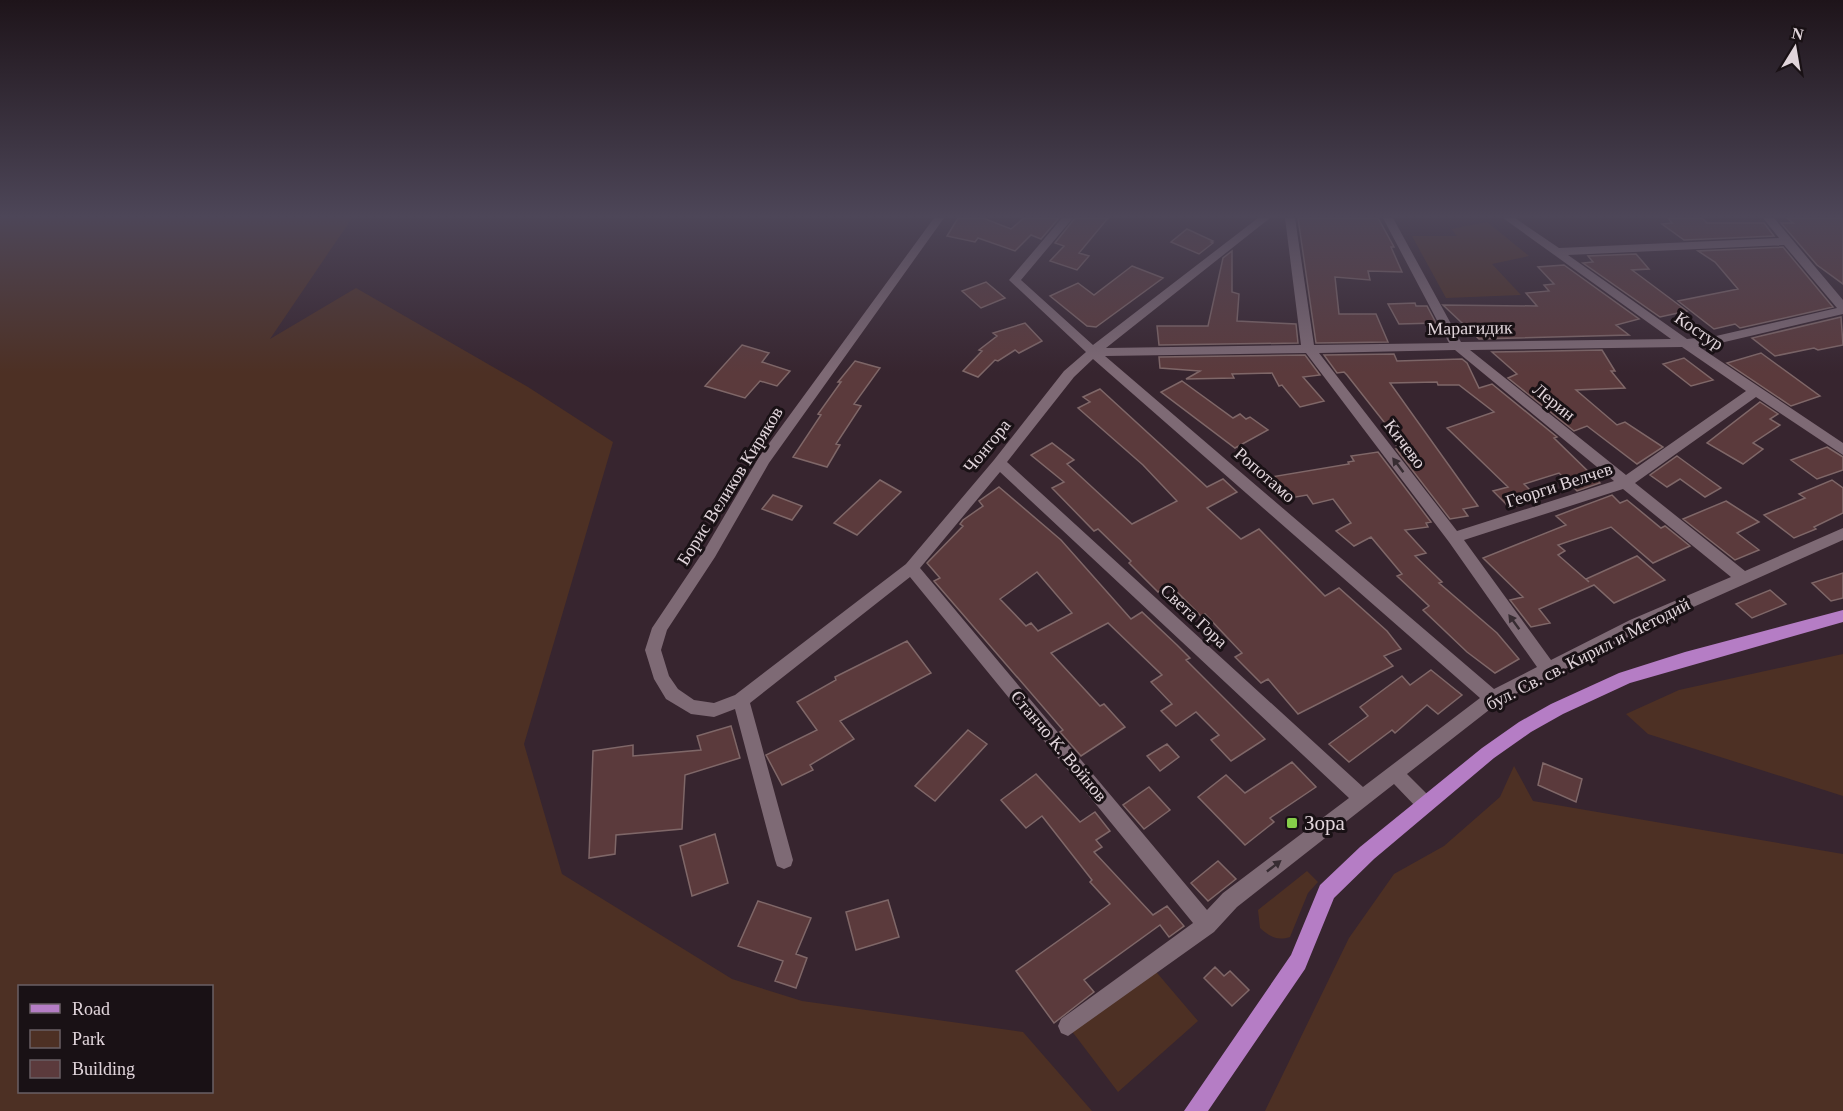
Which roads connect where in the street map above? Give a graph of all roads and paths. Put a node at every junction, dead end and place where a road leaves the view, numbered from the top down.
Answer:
1 (902, 270) edge
2 (1024, 270) edge
3 (1198, 270) edge
4 (1297, 270) edge
5 (1416, 270) edge
6 (1580, 270) edge
7 (1811, 270) edge
8 (1843, 309) edge
9 (1685, 343) junction
10 (1457, 346) junction
11 (1308, 347) junction
12 (1093, 352) junction
13 (1755, 391) junction
14 (1843, 449) edge
15 (999, 463) junction
16 (1625, 483) junction
17 (1843, 534) edge
18 (1454, 538) junction
19 (911, 568) junction
20 (1743, 578) junction
21 (1843, 616) edge
22 (1548, 669) junction
23 (1492, 698) junction
24 (741, 700) junction
25 (1395, 774) junction
26 (1362, 798) junction
27 (1424, 803) junction
28 (784, 860) dead end
29 (1207, 925) junction
30 (1068, 1026) dead end
31 (1195, 1111) edge

1 - 24 street, Борис Великов Киряков
2 - 12 street, Ропотамо
3 - 12 street, Чонгора
4 - 11 street, Кичево
5 - 10 street, Лерин
6 - 9 street, Костур
7 - 8 street
8 - 9 street, Марагидик
9 - 10 street, Марагидик
9 - 13 street, Костур
10 - 11 street, Марагидик
10 - 16 street, Лерин
11 - 12 street, Марагидик
18 -> 11 street, Кичево
12 - 15 street, Чонгора
12 - 23 street, Ропотамо
13 - 14 street, Костур
13 - 16 street, Георги Велчев
15 - 19 street, Чонгора
15 - 26 street, Света Гора
16 - 18 street, Георги Велчев
16 - 20 street, Лерин
17 - 20 street, бул. Св. св. Кирил и Методий
22 -> 18 street, Кичево
19 - 24 street, Чонгора
19 - 29 street, Станчо К. Войнов
20 - 22 street, бул. Св. св. Кирил и Методий
21 - 27 main road, бул. Св. св. Кирил и Методий
22 - 23 street, бул. Св. св. Кирил и Методий
23 - 25 street, бул. Св. св. Кирил и Методий
24 - 28 street
25 - 26 street, бул. Св. св. Кирил и Методий
25 - 27 street
29 -> 26 street, бул. Св. св. Кирил и Методий
27 - 31 main road, бул. Св. св. Кирил и Методий
29 - 30 street, бул. Св. св. Кирил и Методий

